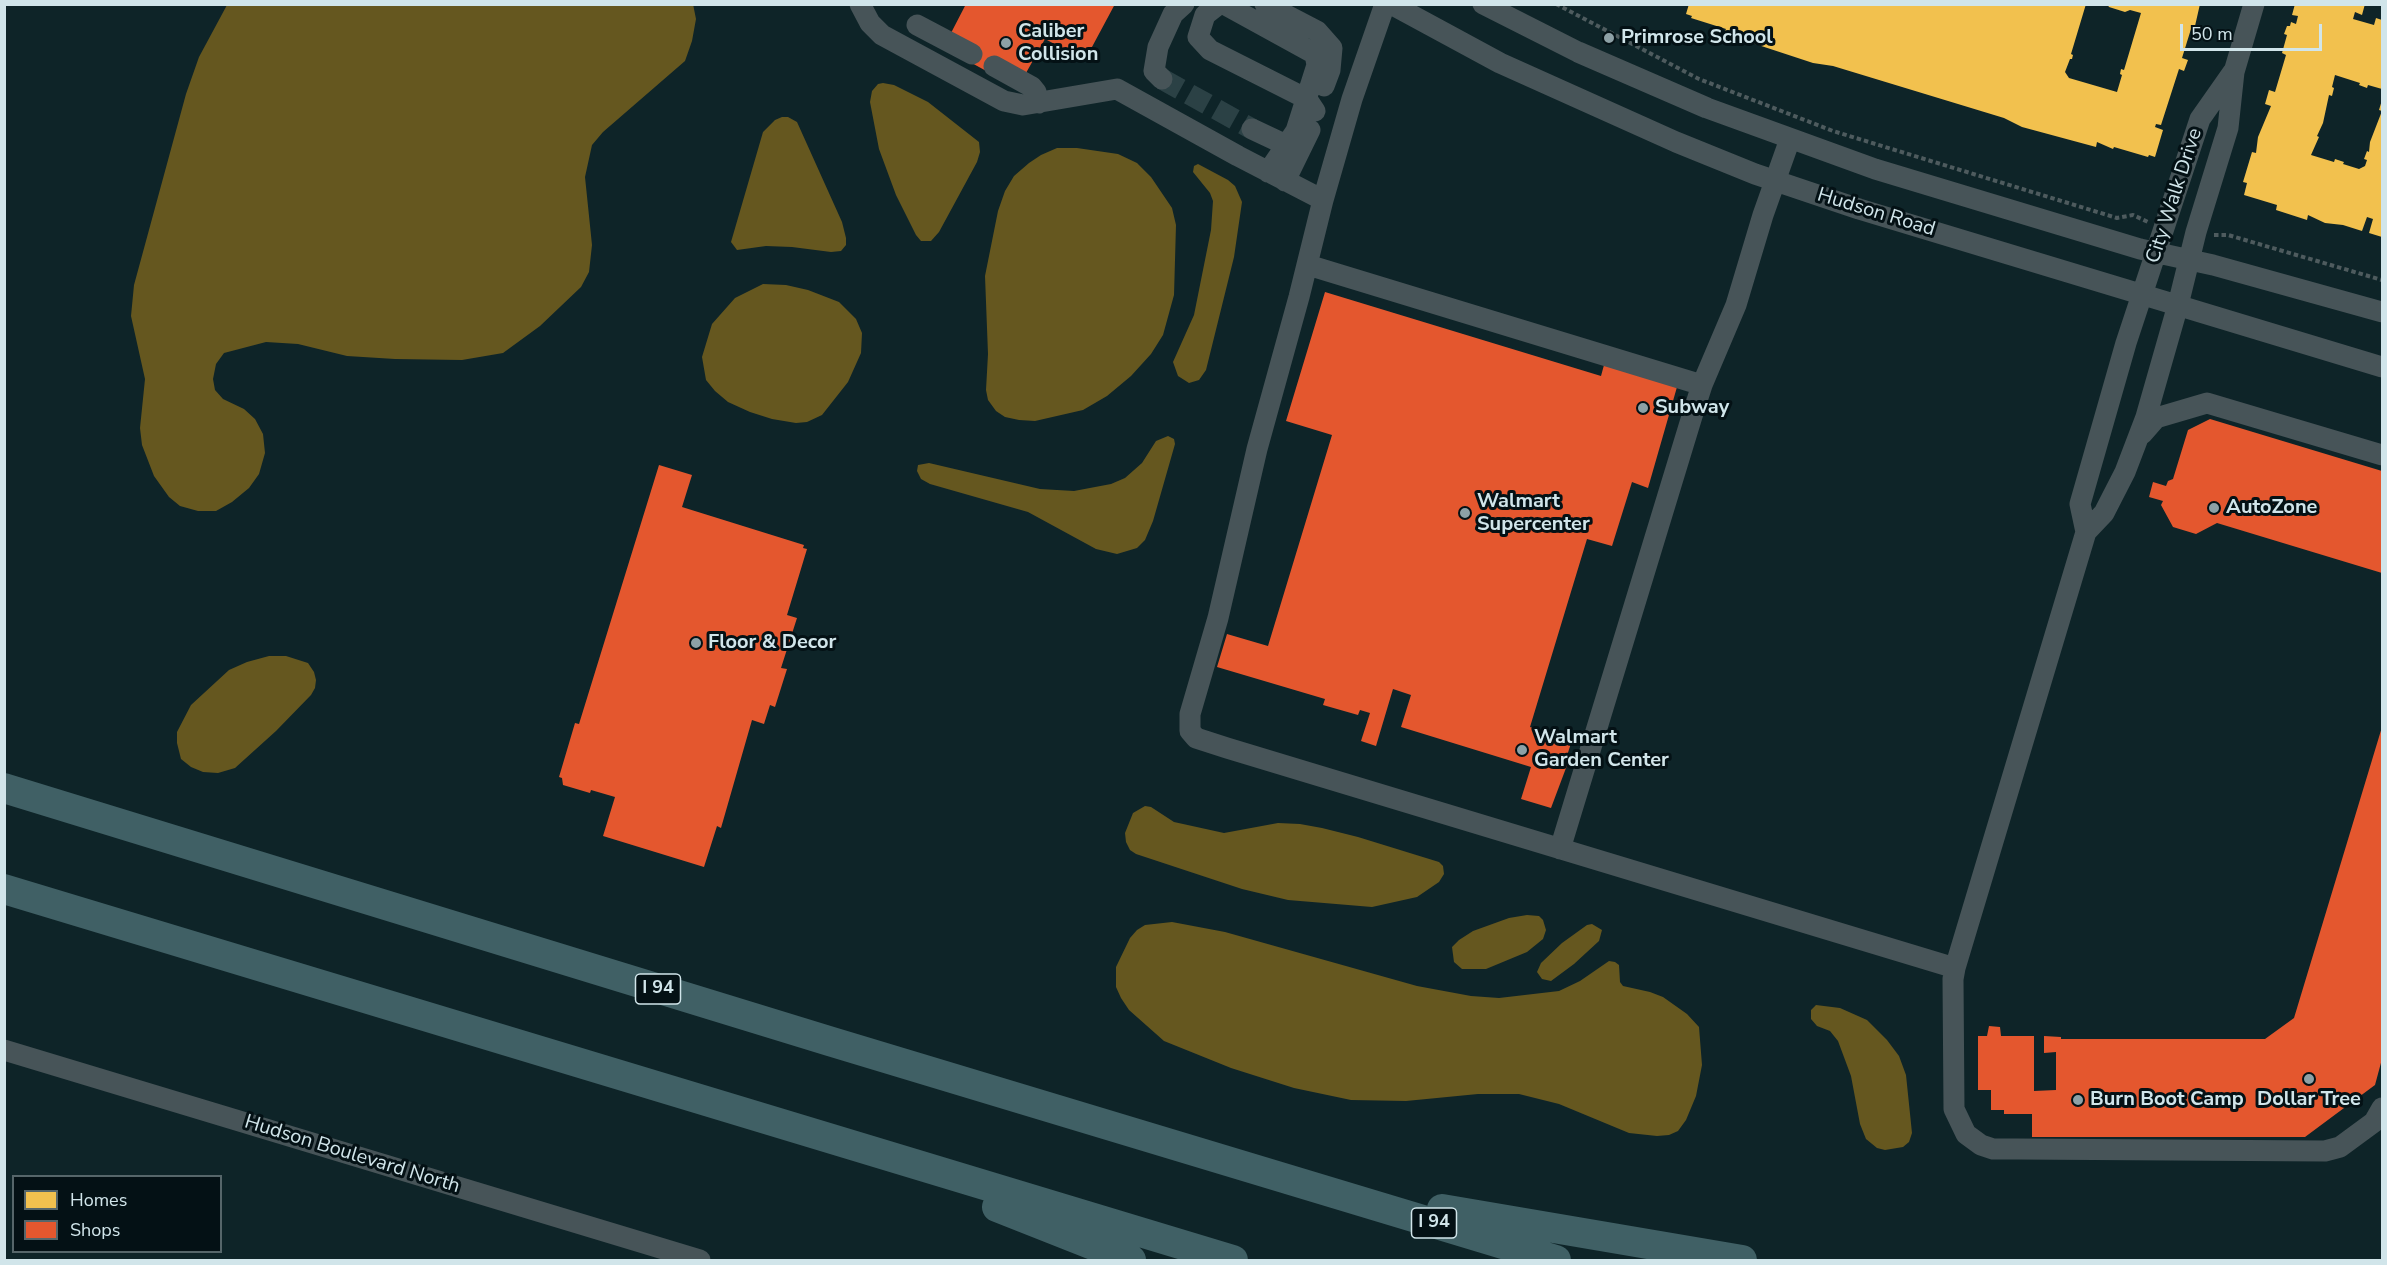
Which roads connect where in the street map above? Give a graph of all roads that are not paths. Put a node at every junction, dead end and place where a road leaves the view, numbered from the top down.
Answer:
1 (860, 4) edge
2 (1184, 4) edge
3 (1219, 4) edge
4 (1224, 4) edge
5 (1265, 4) edge
6 (1385, 4) edge
7 (1391, 4) edge
8 (1483, 4) edge
9 (2254, 4) edge
10 (917, 25) dead end
11 (972, 54) dead end
12 (994, 66) dead end
13 (2234, 72) junction
14 (1162, 79) dead end
15 (1304, 101) junction
16 (1039, 103) junction
17 (1252, 129) tunnel mouth
18 (1790, 139) junction
19 (1281, 143) junction
20 (1277, 176) junction
21 (1775, 181) junction
22 (1323, 200) junction
23 (2157, 252) junction
24 (2189, 260) junction
25 (1308, 265) junction
26 (2143, 295) junction
27 (2178, 305) junction
28 (2382, 312) edge
29 (2382, 367) edge
30 (1702, 385) junction
31 (2138, 440) junction
32 (2382, 455) edge
33 (2086, 532) junction
34 (4, 788) edge
35 (1560, 849) junction
36 (4, 889) edge
37 (1955, 968) junction
38 (4, 1050) edge
39 (2382, 1108) edge
40 (833, 1139) junction
41 (1312, 1186) junction
42 (700, 1260) edge
43 (1131, 1260) edge
44 (1233, 1260) edge
45 (1556, 1260) edge
46 (1742, 1260) edge

1 - 16 street
2 - 14 street
3 - 15 street
4 - 15 street
5 - 15 street
6 - 22 street
7 - 21 street, Hudson Road
8 - 18 street
9 - 13 street, City Walk Drive
10 - 11 street
12 - 16 street
13 - 23 street, City Walk Drive
13 - 24 street, City Walk Drive
15 - 19 street
15 - 20 street
16 - 20 street
17 - 19 street
18 - 21 street
18 - 23 street
19 - 20 street
20 - 22 street
21 - 26 street, Hudson Road
21 - 30 street
22 - 25 street
23 - 24 street
23 - 26 street, City Walk Drive
24 - 27 street, City Walk Drive
24 - 28 street
25 - 30 street
25 - 35 street
26 - 27 street, Hudson Road
26 - 33 street, City Walk Drive
27 - 29 street, Hudson Road
27 - 31 street, City Walk Drive
30 - 35 street
31 - 32 street
31 - 33 street
33 - 37 street
34 - 41 highway, I 94
35 - 37 street
36 - 40 highway
37 - 39 street
38 - 42 street, Hudson Boulevard North
40 - 43 highway
40 - 44 highway
41 - 45 highway, I 94
41 - 46 highway

